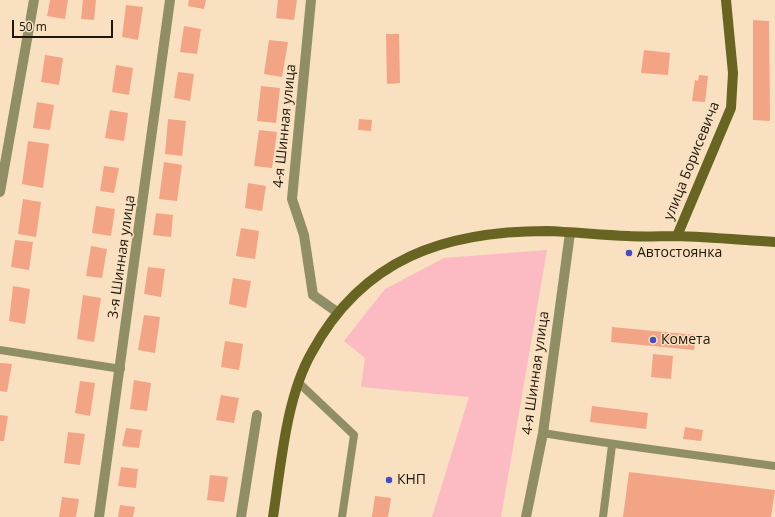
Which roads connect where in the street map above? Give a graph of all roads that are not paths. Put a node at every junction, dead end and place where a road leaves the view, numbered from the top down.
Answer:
1 (34, 0) edge
2 (170, 0) edge
3 (312, 0) edge
4 (726, 0) edge
5 (0, 192) edge
6 (570, 233) junction
7 (677, 236) junction
8 (775, 242) edge
9 (337, 312) junction
10 (0, 350) edge
11 (121, 369) junction
12 (298, 383) junction
13 (257, 415) dead end
14 (543, 433) junction
15 (612, 445) junction
16 (775, 466) edge
17 (99, 517) edge
18 (241, 517) edge
19 (273, 517) edge
20 (342, 517) edge
21 (526, 517) edge
22 (603, 517) edge

1 - 5 street
2 - 11 street, 3-я Шинная улица
3 - 9 street, 4-я Шинная улица
4 - 7 street, улица Борисевича
6 - 7 street
6 - 9 street
6 - 14 street, 4-я Шинная улица
7 - 8 street
9 - 12 street
10 - 11 lane
11 - 17 street, 3-я Шинная улица
12 - 19 street
12 - 20 lane
13 - 18 street
14 - 15 lane
14 - 21 street, 4-я Шинная улица
15 - 16 lane
15 - 22 lane

